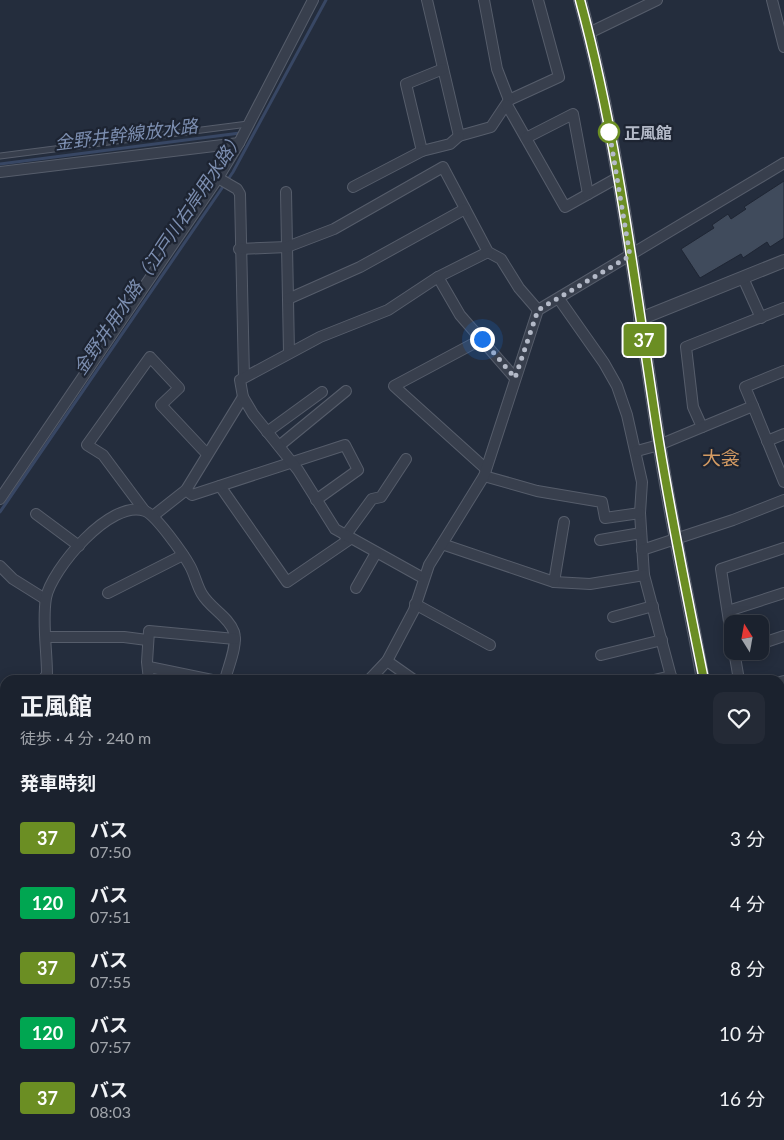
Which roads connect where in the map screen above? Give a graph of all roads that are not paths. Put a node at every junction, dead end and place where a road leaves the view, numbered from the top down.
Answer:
1 (313, 0) edge
2 (428, 0) edge
3 (484, 0) edge
4 (538, 0) edge
5 (580, 0) edge
6 (657, 0) edge
7 (772, 0) edge
8 (589, 33) junction
9 (784, 48) edge
10 (443, 70) junction
11 (508, 102) junction
12 (249, 124) junction
13 (459, 136) junction
14 (526, 138) junction
15 (239, 143) junction
16 (422, 151) junction
17 (0, 156) edge
18 (784, 163) edge
19 (0, 172) edge
20 (218, 178) junction
21 (617, 178) junction
22 (353, 187) dead end
23 (286, 192) dead end
24 (588, 194) junction
25 (465, 209) junction
26 (287, 247) junction
27 (239, 249) junction
28 (488, 252) junction
29 (630, 256) junction
30 (784, 262) edge
31 (438, 277) junction
32 (743, 278) junction
33 (288, 299) junction
34 (559, 299) junction
35 (784, 308) edge
36 (538, 310) junction
37 (761, 318) junction
38 (640, 319) junction
39 (482, 339) junction
40 (290, 353) junction
41 (784, 371) edge
42 (244, 377) junction
43 (515, 378) junction
44 (346, 391) dead end
45 (322, 392) dead end
46 (243, 397) junction
47 (753, 406) junction
48 (702, 427) junction
49 (267, 432) junction
50 (784, 434) edge
51 (768, 441) junction
52 (660, 445) junction
53 (279, 446) junction
54 (637, 451) junction
55 (207, 454) junction
56 (406, 459) dead end
57 (292, 463) junction
58 (485, 473) junction
59 (784, 482) edge
60 (220, 486) junction
61 (186, 490) junction
62 (0, 499) edge
63 (316, 500) junction
64 (784, 500) edge
65 (144, 510) junction
66 (640, 513) junction
67 (36, 514) dead end
68 (153, 516) junction
69 (564, 522) dead end
70 (641, 533) junction
71 (347, 538) junction
72 (677, 538) junction
73 (600, 540) dead end
74 (442, 544) junction
75 (79, 546) junction
76 (784, 548) edge
77 (642, 550) junction
78 (376, 553) junction
79 (182, 555) junction
80 (0, 566) edge
81 (644, 575) junction
82 (423, 578) junction
83 (554, 582) junction
84 (356, 588) dead end
85 (108, 593) dead end
86 (784, 593) edge
87 (45, 599) junction
88 (415, 604) junction
89 (653, 606) junction
90 (728, 611) junction
91 (729, 615) edge
92 (613, 617) dead end
93 (784, 636) edge
94 (46, 637) junction
95 (236, 639) junction
96 (147, 640) junction
97 (662, 640) junction
98 (769, 641) edge
99 (490, 645) dead end
100 (602, 655) dead end
101 (736, 660) edge
102 (387, 661) junction
103 (149, 667) junction
104 (46, 675) edge
105 (149, 675) edge
106 (188, 675) edge
107 (226, 675) edge
108 (374, 675) edge
109 (407, 675) edge
110 (671, 675) edge
111 (703, 675) edge
112 (738, 675) edge
113 (412, 1140) edge
114 (417, 1140) edge

1 - 12 street
2 - 10 street
3 - 11 street
4 - 11 street
5 - 8 street
6 - 8 street
7 - 9 street
8 - 21 street
10 - 13 street
10 - 16 street
11 - 13 street
11 - 14 street
12 - 15 street
12 - 17 lane
13 - 16 street
14 - 24 street
14 - 24 street
15 - 19 street
15 - 20 street
16 - 22 street
18 - 29 street
20 - 27 street
20 - 62 street
21 - 24 street
21 - 29 street
23 - 26 street
25 - 26 street
25 - 28 street
25 - 33 street
26 - 27 street
26 - 33 street
27 - 42 street
28 - 31 street
28 - 36 street
29 - 34 street
29 - 38 street
30 - 32 street
31 - 39 street
31 - 40 street
32 - 37 street
32 - 38 street
33 - 40 street
34 - 36 street
34 - 54 street
35 - 37 street
36 - 43 street
37 - 48 street
38 - 52 street
39 - 43 street
39 - 58 street
40 - 42 street
41 - 47 street
42 - 46 street
43 - 58 street
44 - 53 street
45 - 49 street
46 - 49 street
46 - 55 street
47 - 48 street
47 - 51 street
48 - 52 street
49 - 53 street
50 - 51 street
51 - 59 street
52 - 54 street
52 - 72 street
53 - 57 street
54 - 66 street
55 - 61 street
55 - 65 street
56 - 71 street
57 - 60 street
57 - 63 street
57 - 63 street
58 - 66 street
58 - 74 street
60 - 61 street
60 - 71 street
61 - 68 street
63 - 71 street
64 - 72 street
65 - 68 street
65 - 75 street
66 - 70 street
67 - 75 street
68 - 79 street
69 - 83 street
70 - 73 street
70 - 77 street
71 - 78 street
72 - 77 street
72 - 111 street
74 - 82 street
74 - 83 street
75 - 87 street
76 - 90 street
77 - 81 street
78 - 82 street
78 - 84 street
79 - 85 street
79 - 95 street
80 - 87 street
81 - 83 street
81 - 89 street
82 - 88 street
86 - 90 street
87 - 94 street
88 - 99 street
88 - 102 street
89 - 92 street
89 - 97 street
90 - 91 street
93 - 98 street
94 - 96 street
94 - 104 street
95 - 96 street
95 - 107 street
96 - 103 street
97 - 100 street
97 - 110 street
101 - 112 street
102 - 108 street
102 - 109 street
103 - 105 street
103 - 106 street
113 - 114 street

